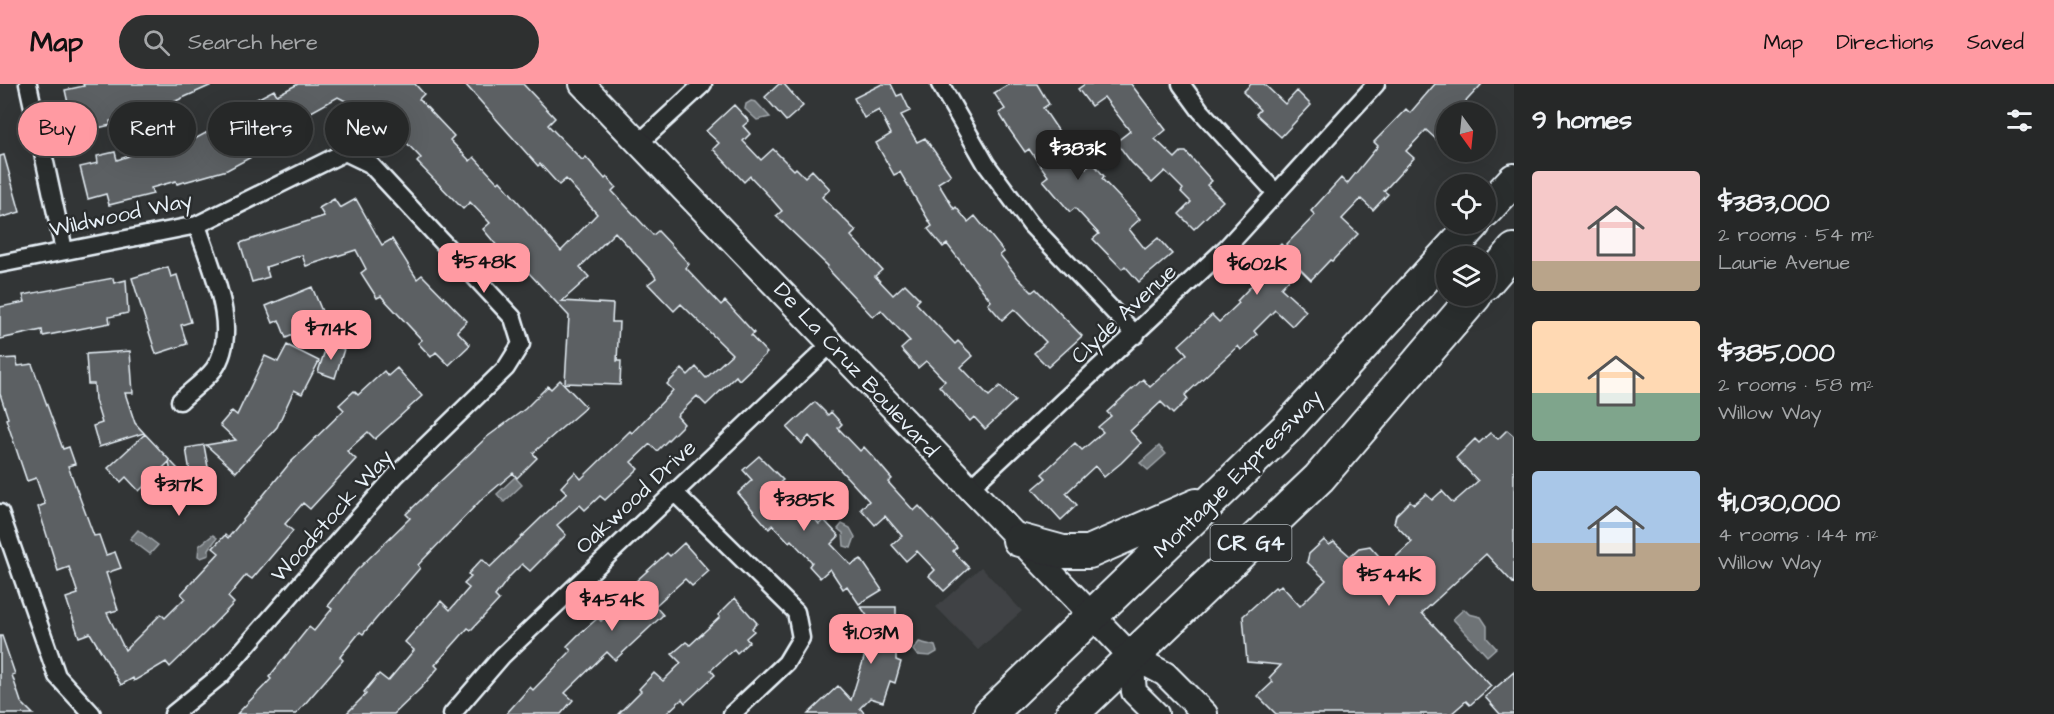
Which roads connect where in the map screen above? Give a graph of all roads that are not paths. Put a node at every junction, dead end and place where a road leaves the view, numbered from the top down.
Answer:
1 (28, 84) edge
2 (582, 84) edge
3 (703, 84) edge
4 (940, 84) edge
5 (1181, 84) edge
6 (1376, 84) edge
7 (639, 143) junction
8 (1514, 180) edge
9 (1276, 193) junction
10 (1496, 199) edge
11 (197, 225) junction
12 (1465, 234) edge
13 (64, 250) junction
14 (1514, 250) edge
15 (0, 264) edge
16 (1496, 271) edge
17 (1466, 306) edge
18 (1136, 335) junction
19 (520, 344) joint
20 (831, 344) junction
21 (180, 401) dead end
22 (969, 489) junction
23 (674, 492) junction
24 (1216, 496) junction
25 (0, 513) edge
26 (1019, 540) junction
27 (1094, 616) junction
28 (1131, 656) junction
29 (92, 714) edge
30 (173, 714) edge
31 (452, 714) edge
32 (732, 714) edge
33 (990, 714) edge
34 (1072, 714) edge
35 (1156, 714) edge
36 (1205, 714) edge

1 - 13 street
2 - 7 main road, De La Cruz Boulevard
3 - 7 street
4 - 18 street
5 - 9 street
6 - 9 street, Clyde Avenue
7 - 20 main road, De La Cruz Boulevard
8 - 10 highway
9 - 18 street, Clyde Avenue
11 - 13 street, Wildwood Way
11 - 19 street, Wildwood Way
11 - 21 street
12 - 24 highway, Montague Expressway / CR G4
13 - 15 street, Wildwood Way
14 - 16 highway
17 - 28 highway, CR G4
18 - 22 street, Clyde Avenue
19 - 30 street, Woodstock Way
20 - 22 main road, De La Cruz Boulevard
20 - 23 street, Oakwood Drive
22 - 26 main road, De La Cruz Boulevard
23 - 31 street, Oakwood Drive
23 - 32 street
24 - 26 highway
24 - 27 highway, Montague Expressway / CR G4
25 - 29 street
26 - 27 main road, De La Cruz Boulevard
27 - 28 main road, De La Cruz Boulevard
27 - 33 highway, Montague Expressway / CR G4
28 - 34 highway, CR G4
28 - 35 main road
28 - 36 main road, De La Cruz Boulevard

